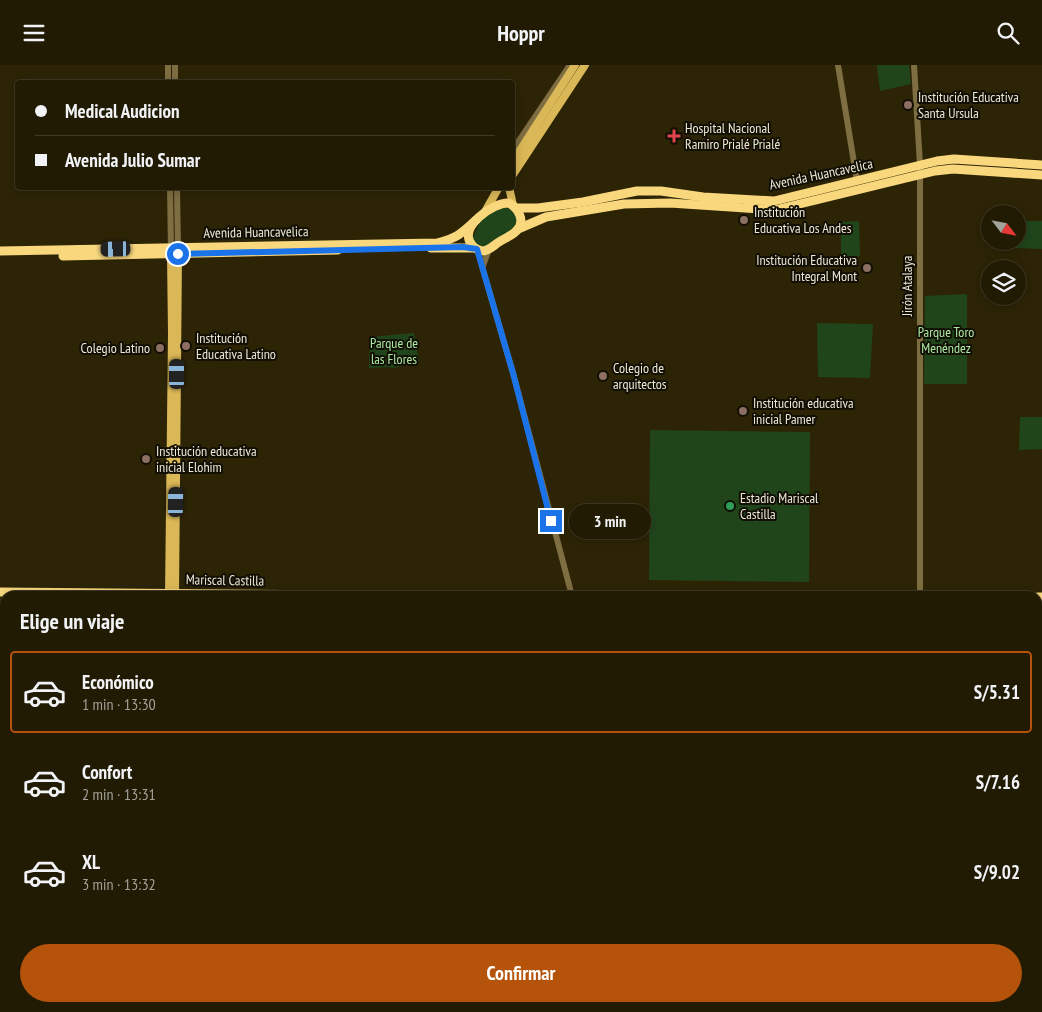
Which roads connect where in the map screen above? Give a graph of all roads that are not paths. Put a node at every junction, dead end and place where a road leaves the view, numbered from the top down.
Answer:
1 (168, 65) edge
2 (175, 65) edge
3 (570, 65) edge
4 (575, 65) edge
5 (585, 65) edge
6 (838, 65) edge
7 (914, 65) edge
8 (168, 80) edge
9 (175, 80) edge
10 (515, 147) edge
11 (515, 158) edge
12 (1042, 165) edge
13 (920, 170) junction
14 (515, 171) edge
15 (1042, 175) edge
16 (857, 181) junction
17 (170, 190) edge
18 (177, 190) edge
19 (498, 190) edge
20 (510, 190) edge
21 (738, 203) junction
22 (588, 206) junction
23 (514, 207) junction
24 (486, 210) junction
25 (476, 221) junction
26 (518, 229) junction
27 (476, 249) junction
28 (489, 249) junction
29 (0, 251) edge
30 (174, 251) junction
31 (0, 256) edge
32 (483, 266) junction
33 (172, 591) edge
34 (571, 591) edge
35 (920, 591) edge

1 - 8 street
2 - 9 street
3 - 10 street
4 - 11 main road
5 - 14 main road
6 - 16 street
7 - 13 street, Jirón Atalaya
12 - 13 highway, Avenida Huancavelica
13 - 15 highway, Avenida Huancavelica
13 - 16 highway, Avenida Huancavelica
13 - 21 highway, Avenida Huancavelica
13 - 35 street, Jirón Atalaya
16 - 21 highway, Avenida Huancavelica
17 - 30 street
18 - 30 street
19 - 24 main road
20 - 23 main road
21 - 22 highway, Avenida Huancavelica
22 - 23 highway, Avenida Huancavelica
22 - 26 highway, Avenida Huancavelica
23 - 24 highway
23 - 26 highway
24 - 25 highway
25 - 27 highway
25 - 30 highway, Avenida Huancavelica
26 - 28 highway
27 - 28 highway
27 - 30 highway, Avenida Huancavelica
27 - 32 street
28 - 32 street
29 - 30 highway, Avenida Huancavelica
30 - 31 highway, Avenida Huancavelica
30 - 33 main road
32 - 34 street

